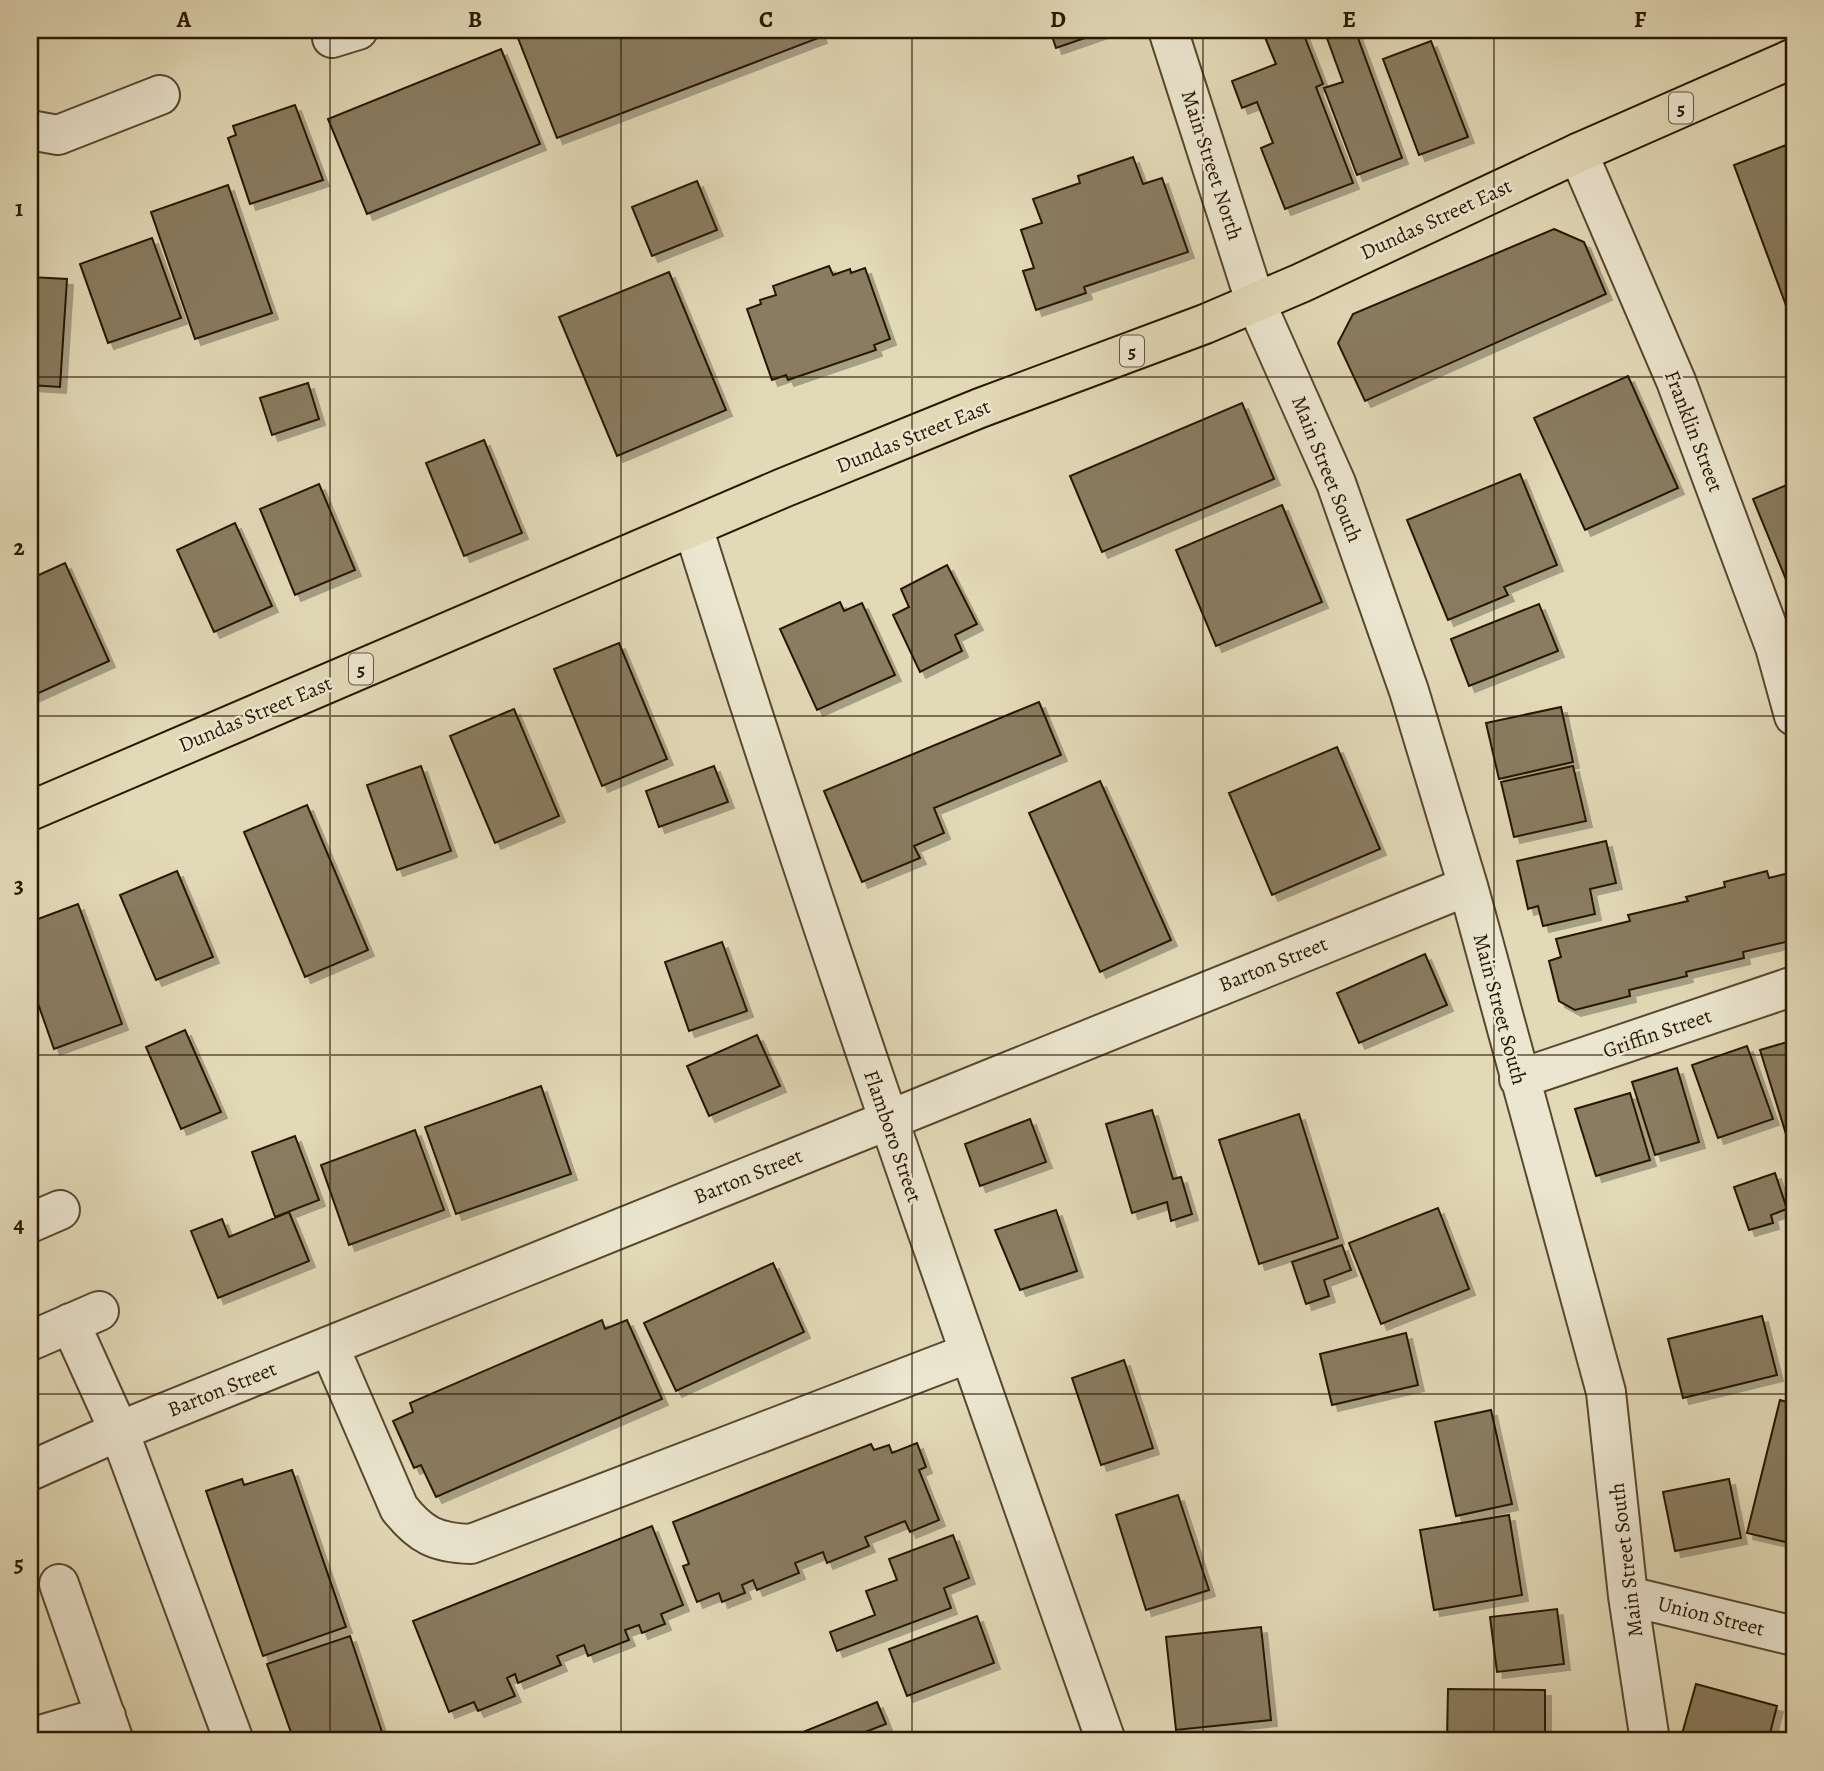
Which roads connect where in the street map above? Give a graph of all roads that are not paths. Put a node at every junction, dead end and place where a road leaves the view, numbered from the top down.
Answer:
1 (1168, 30) edge
2 (1794, 58) edge
3 (160, 95) dead end
4 (30, 130) edge
5 (1578, 153) junction
6 (1255, 301) junction
7 (693, 527) junction
8 (1794, 716) edge
9 (30, 811) edge
10 (1468, 886) junction
11 (1794, 986) edge
12 (1519, 1079) junction
13 (887, 1120) junction
14 (30, 1341) edge
15 (329, 1346) junction
16 (969, 1353) junction
17 (119, 1432) junction
18 (30, 1471) edge
19 (59, 1584) dead end
20 (1628, 1596) junction
21 (1794, 1636) edge
22 (110, 1729) edge
23 (30, 1738) edge
24 (234, 1741) edge
25 (1105, 1741) edge
26 (1650, 1741) edge

1 - 6 street, Main Street North
2 - 5 main road, Dundas Street East / 5
3 - 4 street
5 - 6 main road, Dundas Street East / 5
5 - 8 street, Franklin Street
6 - 7 main road, Dundas Street East / 5
6 - 10 street, Main Street South
7 - 9 main road, Dundas Street East / 5
7 - 13 street, Flamboro Street
10 - 12 street, Main Street South
10 - 13 street, Barton Street
11 - 12 street, Griffin Street
12 - 20 street, Main Street South
13 - 15 street, Barton Street
13 - 16 street, Flamboro Street
14 - 17 street
15 - 16 street
15 - 17 street, Barton Street
16 - 25 street, Flamboro Street
17 - 18 street, Barton Street
17 - 24 street
19 - 22 street
20 - 21 street, Union Street
20 - 26 street, Main Street South
22 - 23 street

